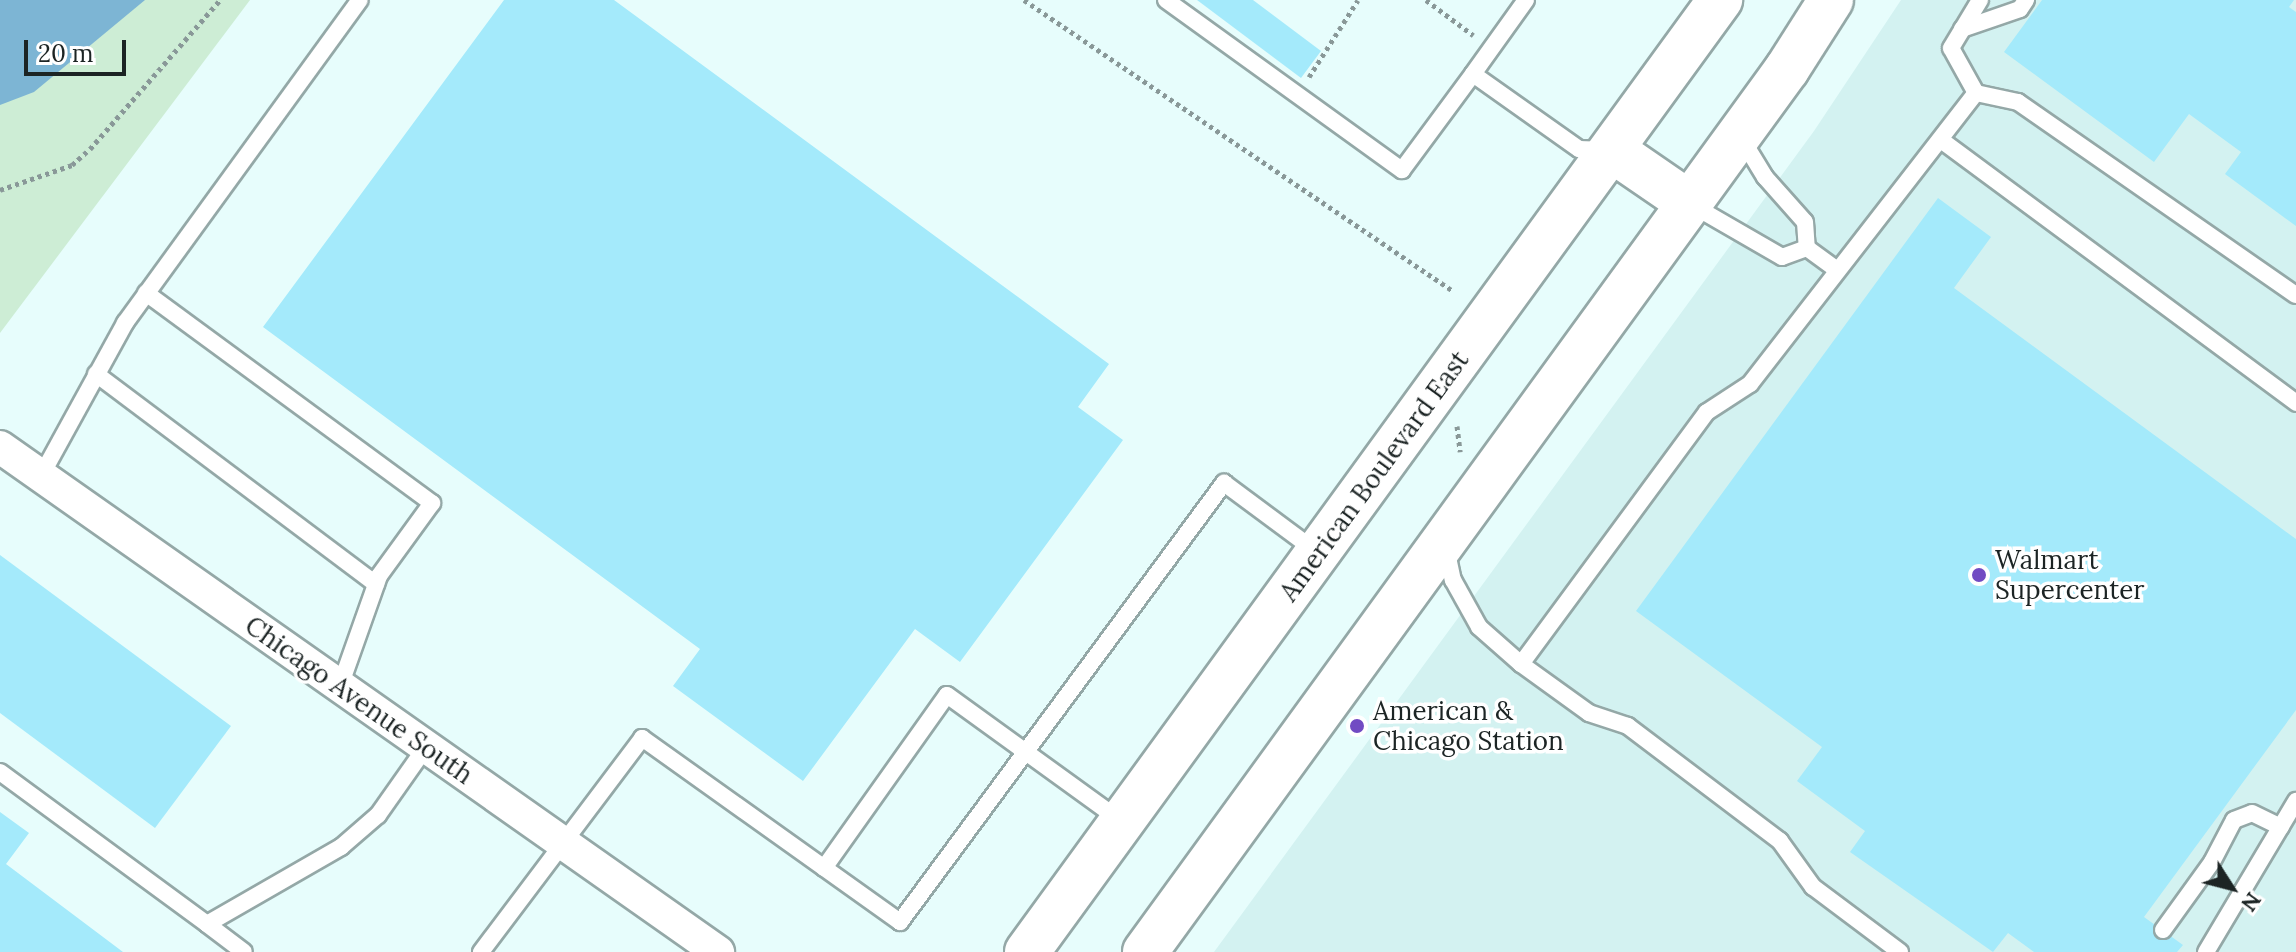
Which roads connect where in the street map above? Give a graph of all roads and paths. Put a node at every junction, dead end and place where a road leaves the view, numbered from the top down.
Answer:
1 (220, 0) edge
2 (360, 0) edge
3 (1024, 0) edge
4 (1166, 0) edge
5 (1358, 0) edge
6 (1426, 0) edge
7 (1526, 0) edge
8 (1720, 0) edge
9 (1831, 0) edge
10 (1980, 0) edge
11 (2026, 0) edge
12 (1962, 29) junction
13 (1491, 48) junction
14 (1473, 74) junction
15 (1976, 93) junction
16 (1299, 96) junction
17 (1739, 135) junction
18 (1941, 140) junction
19 (1612, 150) junction
20 (0, 190) edge
21 (1689, 203) junction
22 (1807, 248) junction
23 (1836, 269) junction
24 (1453, 291) dead end
25 (146, 293) junction
26 (2296, 295) edge
27 (96, 374) junction
28 (2296, 403) edge
29 (1456, 423) dead end
30 (0, 447) edge
31 (1462, 463) dead end
32 (41, 476) junction
33 (1444, 540) junction
34 (1318, 553) junction
35 (376, 584) junction
36 (1521, 664) junction
37 (340, 686) junction
38 (426, 747) junction
39 (1026, 753) junction
40 (0, 772) edge
41 (2296, 801) edge
42 (1122, 822) junction
43 (2281, 827) junction
44 (563, 843) junction
45 (824, 868) junction
46 (207, 924) junction
47 (2163, 930) dead end
48 (244, 952) edge
49 (481, 952) edge
50 (718, 952) edge
51 (1027, 952) edge
52 (1145, 952) edge
53 (1900, 952) edge
54 (2206, 952) edge

1 - 20 path
2 - 25 lane
3 - 24 path
4 - 16 lane
5 - 16 path
6 - 13 path
7 - 13 lane
8 - 19 main road, American Boulevard East
9 - 17 main road
10 - 12 lane
11 - 12 lane
12 - 15 lane
13 - 14 lane
14 - 16 lane
14 - 19 lane
15 - 18 lane
15 - 26 lane
17 - 21 main road
17 - 22 lane
18 - 23 lane
18 - 28 lane
19 - 21 main road
19 - 34 main road, American Boulevard East
21 - 22 lane
21 - 33 main road
22 - 23 lane
23 - 36 lane
25 - 27 lane
25 - 35 lane
27 - 32 lane
27 - 35 lane
29 - 31 path
30 - 32 street, Chicago Avenue South
32 - 37 street, Chicago Avenue South
33 - 36 lane
33 - 52 main road
34 - 39 lane
34 - 42 main road, American Boulevard East
35 - 37 lane
36 - 53 lane
37 - 38 street, Chicago Avenue South
38 - 44 street, Chicago Avenue South
38 - 46 lane
39 - 42 lane
39 - 45 lane
39 - 45 lane
40 - 46 lane
41 - 43 lane
42 - 51 main road, American Boulevard East
43 - 47 lane
43 - 54 lane
44 - 45 lane
44 - 49 lane
44 - 50 street, Chicago Avenue South
46 - 48 lane

